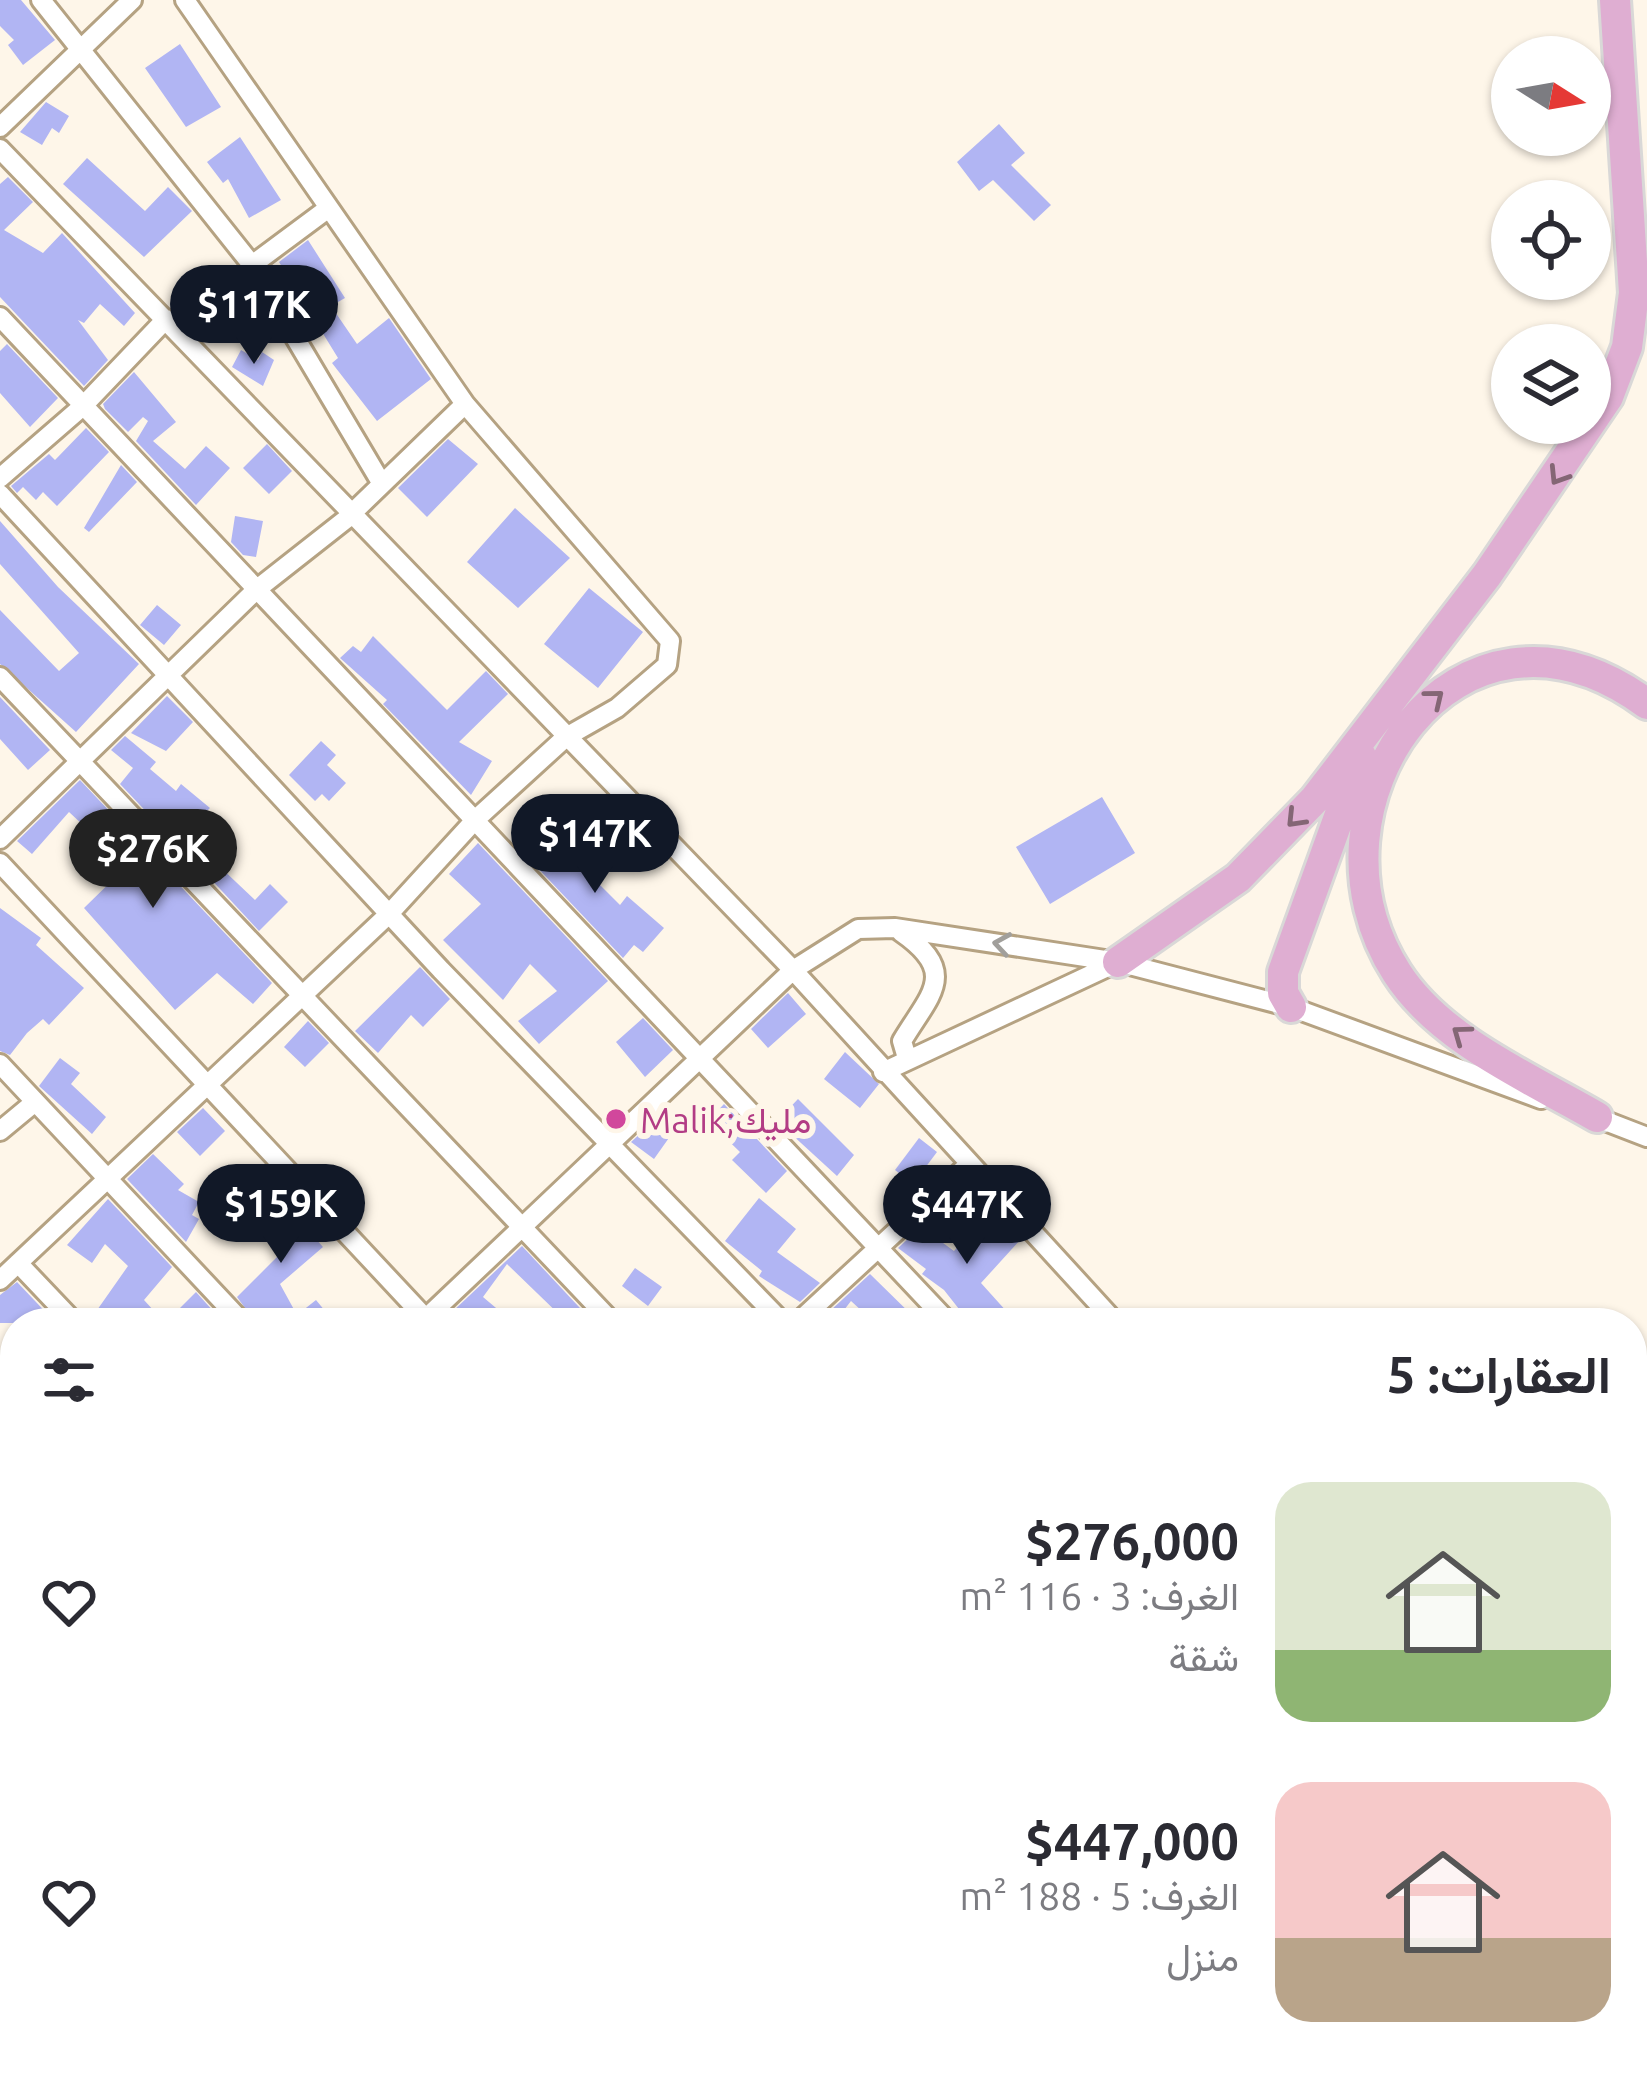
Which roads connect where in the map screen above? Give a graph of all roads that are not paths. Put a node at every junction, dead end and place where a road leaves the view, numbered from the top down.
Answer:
1 (41, 0) edge
2 (132, 0) edge
3 (185, 0) edge
4 (1615, 0) edge
5 (1627, 0) edge
6 (77, 50) junction
7 (0, 127) edge
8 (0, 149) edge
9 (326, 209) junction
10 (1647, 214) edge
11 (252, 265) junction
12 (0, 317) edge
13 (166, 319) junction
14 (465, 404) junction
15 (83, 406) junction
16 (0, 478) edge
17 (382, 484) junction
18 (0, 494) edge
19 (355, 511) junction
20 (256, 590) junction
21 (169, 676) junction
22 (0, 677) edge
23 (1647, 704) edge
24 (1369, 734) junction
25 (566, 737) junction
26 (80, 761) junction
27 (475, 820) junction
28 (0, 839) edge
29 (0, 863) edge
30 (388, 914) junction
31 (895, 928) junction
32 (1118, 962) junction
33 (794, 970) junction
34 (300, 998) junction
35 (1291, 1007) junction
36 (697, 1058) junction
37 (907, 1058) junction
38 (0, 1064) edge
39 (883, 1072) junction
40 (208, 1085) junction
41 (34, 1102) junction
42 (1597, 1117) junction
43 (0, 1131) edge
44 (1647, 1137) edge
45 (608, 1143) junction
46 (968, 1165) junction
47 (106, 1180) junction
48 (520, 1227) junction
49 (877, 1247) junction
50 (18, 1263) junction
51 (0, 1280) edge
52 (61, 1308) edge
53 (229, 1308) edge
54 (412, 1308) edge
55 (439, 1308) edge
56 (599, 1308) edge
57 (768, 1308) edge
58 (813, 1308) edge
59 (935, 1308) edge
60 (1102, 1308) edge

1 - 6 street
2 - 6 street
3 - 9 street
4 -> 24 highway
5 - 10 highway
6 - 7 street
6 - 11 street
8 - 13 street
9 - 11 street
9 - 14 street
11 - 17 street
12 - 15 street
13 - 15 street
13 - 19 street
14 - 17 street
14 - 25 street
15 - 16 street
15 - 20 street
17 - 19 street
18 - 21 street
19 - 20 street
19 - 25 street
20 - 21 street
20 - 27 street
21 - 26 street
21 - 30 street
22 - 26 street
42 -> 23 highway
24 -> 32 highway
24 - 35 highway
25 - 27 street
25 - 33 street
26 - 28 street
26 - 34 street
27 - 30 street
27 - 36 street
29 - 40 street
30 - 34 street
30 - 45 street
32 -> 31 street
31 - 33 street
31 - 37 street
32 - 35 street
32 - 37 street
33 - 36 street
33 - 39 street
34 - 40 street
34 - 48 street
35 - 42 street
36 - 45 street
36 - 49 street
37 - 39 street
38 - 41 street
39 - 46 street
40 - 47 street
40 - 54 street
41 - 43 street
41 - 47 street
42 - 44 street
45 - 48 street
45 - 57 street
46 - 49 street
46 - 60 street
47 - 50 street
47 - 53 street
48 - 55 street
48 - 56 street
49 - 58 street
49 - 59 street
50 - 51 street
50 - 52 street

